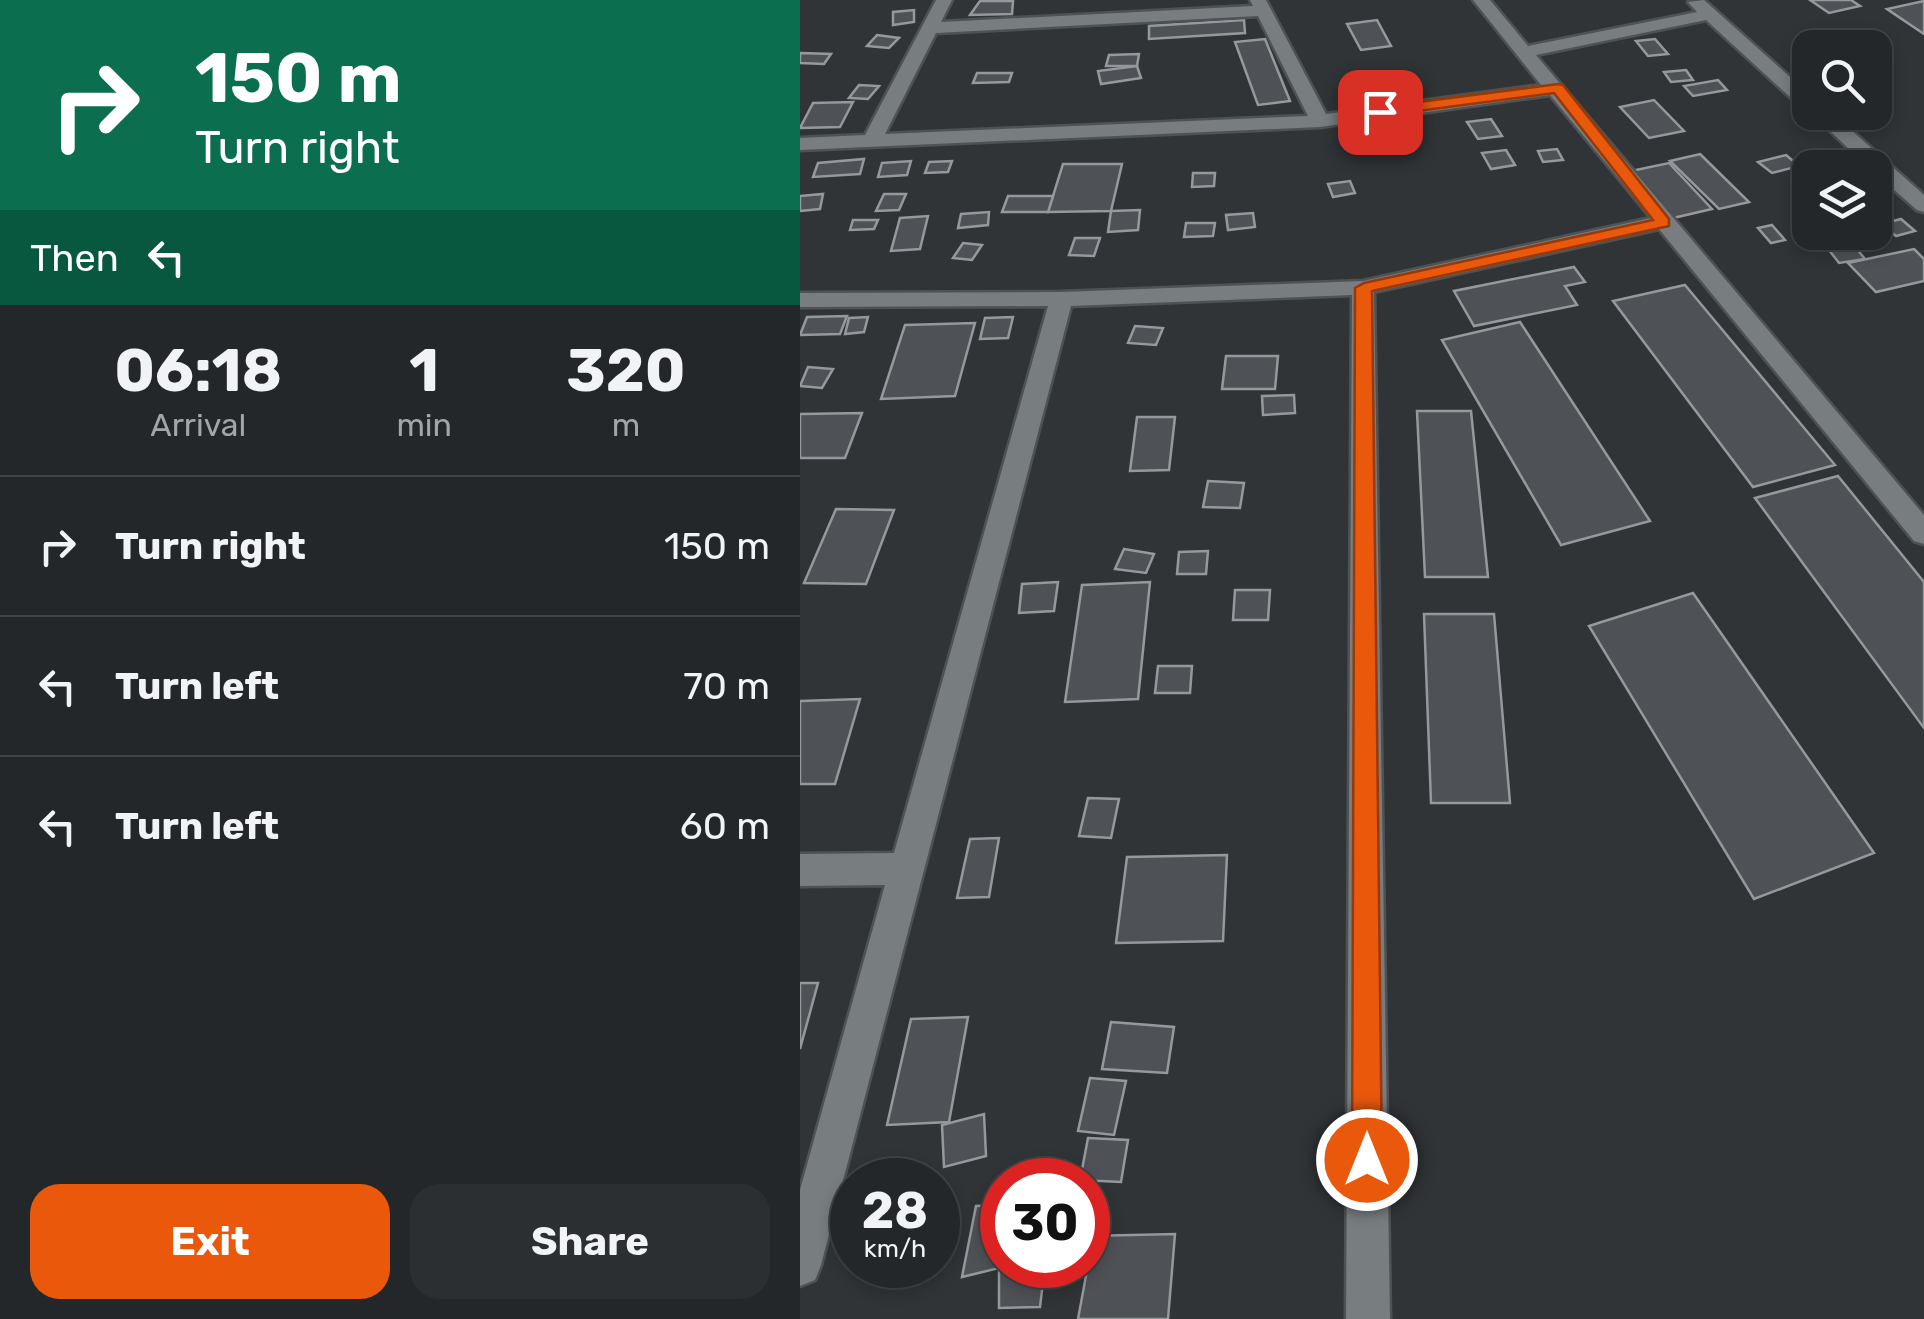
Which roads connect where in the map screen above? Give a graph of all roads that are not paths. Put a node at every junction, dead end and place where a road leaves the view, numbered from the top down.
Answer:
1 (944, 0) edge
2 (1481, 0) edge
3 (1694, 0) edge
4 (1260, 6) edge
5 (1708, 15) junction
6 (930, 28) junction
7 (1524, 52) junction
8 (1558, 88) junction
9 (1792, 89) edge
10 (1320, 121) junction
11 (1840, 130) edge
12 (872, 140) junction
13 (800, 144) edge
14 (1920, 198) edge
15 (1663, 222) junction
16 (1364, 288) junction
17 (1060, 298) junction
18 (800, 300) edge
19 (1924, 534) edge
20 (800, 870) edge
21 (907, 870) junction
22 (800, 1264) edge
23 (1368, 1319) edge

1 - 6 street
2 - 7 street
3 - 5 street
4 - 6 street
4 - 10 street
5 - 7 street
5 - 9 street
6 - 12 street
7 - 8 street
8 - 10 street
8 - 15 street
10 - 12 street
11 - 14 street
12 - 13 street
15 - 16 street
15 - 19 street
16 - 17 street
16 - 23 street
17 - 18 street
17 - 21 street
20 - 21 street
21 - 22 street

